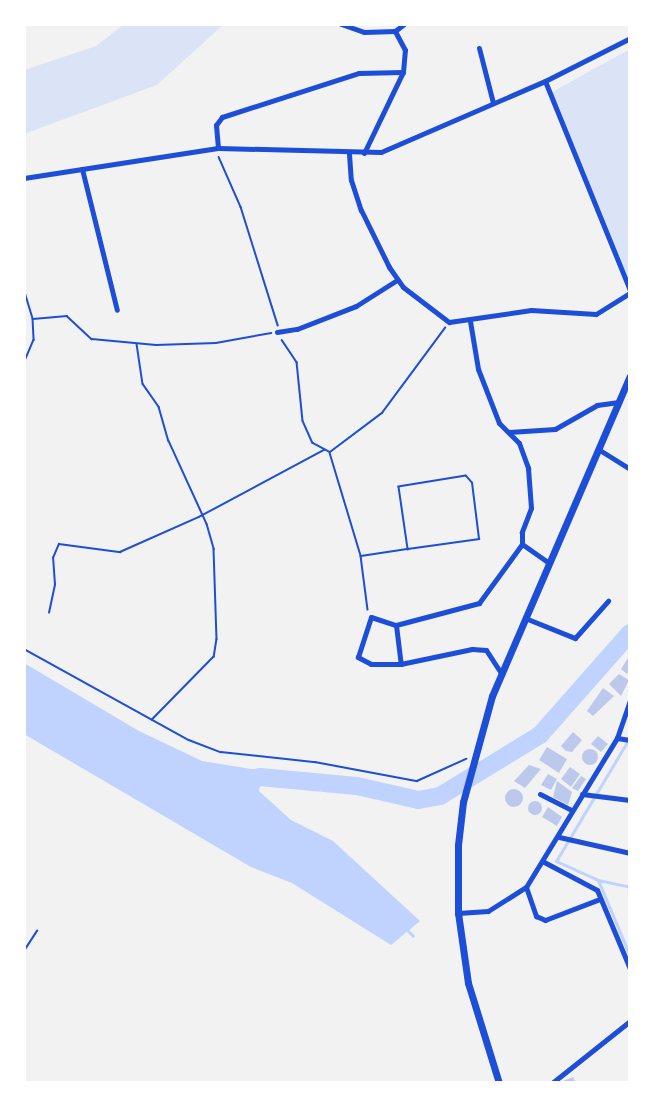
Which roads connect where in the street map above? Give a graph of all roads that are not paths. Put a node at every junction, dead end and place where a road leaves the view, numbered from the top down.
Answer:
1 (342, 24) edge
2 (404, 24) edge
3 (395, 31) junction
4 (630, 38) edge
5 (479, 48) dead end
6 (403, 72) junction
7 (545, 81) junction
8 (494, 103) junction
9 (218, 148) junction
10 (364, 153) junction
11 (350, 154) junction
12 (82, 169) junction
13 (24, 178) edge
14 (397, 280) junction
15 (630, 291) edge
16 (117, 310) dead end
17 (470, 321) junction
18 (277, 332) road end
19 (630, 376) edge
20 (619, 402) junction
21 (509, 432) junction
22 (598, 448) junction
23 (630, 470) edge
24 (522, 544) junction
25 (549, 563) junction
26 (608, 601) dead end
27 (525, 618) junction
28 (396, 625) junction
29 (401, 664) junction
30 (501, 673) junction
31 (630, 701) edge
32 (617, 738) junction
33 (629, 740) edge
34 (540, 794) dead end
35 (582, 794) junction
36 (630, 800) edge
37 (571, 810) junction
38 (559, 837) junction
39 (630, 853) edge
40 (544, 862) junction
41 (526, 888) junction
42 (600, 899) junction
43 (458, 913) junction
44 (630, 969) edge
45 (630, 1021) edge
46 (499, 1083) edge
47 (552, 1083) edge

1 - 3 street
2 - 3 street
3 - 6 street
4 - 7 street
5 - 8 street
6 - 9 street
6 - 10 street
7 - 8 street
7 - 15 street
8 - 10 street
9 - 11 street
9 - 12 street
10 - 11 street
11 - 14 street
12 - 13 street
12 - 16 street
14 - 17 street
14 - 18 street
15 - 17 street
17 - 21 street
19 - 20 street
20 - 21 street
20 - 22 street
21 - 24 street
22 - 23 street
22 - 25 street
24 - 25 street
24 - 28 street
25 - 27 street
26 - 27 street
27 - 30 street
28 - 29 street
28 - 29 street
29 - 30 street
30 - 43 street
31 - 32 street
32 - 33 street
32 - 35 street
34 - 37 street
35 - 36 street
35 - 37 street
37 - 38 street
38 - 39 street
38 - 40 street
40 - 41 street
40 - 42 street
41 - 42 street
41 - 43 street
42 - 44 street
43 - 46 street
45 - 47 street

